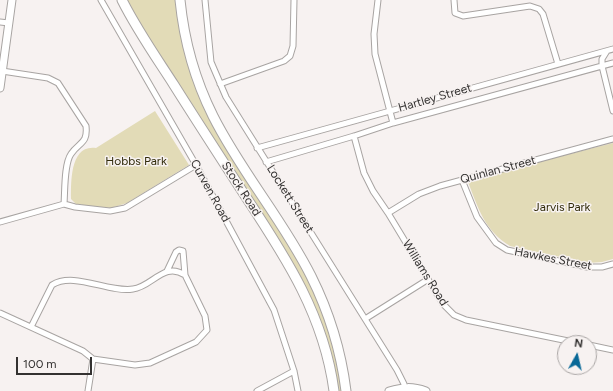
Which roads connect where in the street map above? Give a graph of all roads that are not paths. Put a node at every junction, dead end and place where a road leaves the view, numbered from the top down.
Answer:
1 (12, 0) edge
2 (101, 0) edge
3 (122, 0) edge
4 (180, 0) edge
5 (205, 0) edge
6 (294, 0) edge
7 (378, 0) edge
8 (454, 0) edge
9 (0, 22) edge
10 (9, 23) junction
11 (613, 49) edge
12 (607, 50) junction
13 (613, 63) edge
14 (558, 64) junction
15 (602, 66) junction
16 (2, 71) junction
17 (220, 84) junction
18 (0, 88) edge
19 (389, 111) junction
20 (613, 111) edge
21 (393, 123) junction
22 (354, 136) junction
23 (613, 138) edge
24 (257, 148) junction
25 (266, 162) junction
26 (196, 165) junction
27 (462, 180) junction
28 (64, 204) junction
29 (388, 213) junction
30 (0, 222) edge
31 (613, 264) edge
32 (167, 271) junction
33 (185, 275) junction
34 (427, 280) junction
35 (0, 313) edge
36 (364, 319) junction
37 (30, 327) junction
38 (557, 339) edge
39 (597, 347) edge
40 (613, 350) edge
41 (93, 360) junction
42 (294, 371) junction
43 (404, 389) edge
44 (88, 391) edge
45 (257, 391) edge
46 (298, 391) edge
47 (334, 391) edge
48 (346, 391) edge
49 (389, 391) edge
50 (424, 391) edge

1 - 10 street
2 - 26 street, Curven Road
3 - 47 highway, Stock Road
4 - 48 highway, Stock Road
5 - 17 street, Lockett Street
6 - 17 street
7 - 19 street
8 - 14 street
9 - 10 street
10 - 16 street
11 - 12 street, Hartley Street
12 - 14 street, Hartley Street
12 - 15 street
13 - 15 street, Hartley Street
14 - 19 street, Hartley Street
15 - 20 street
15 - 21 street, Hartley Street
16 - 18 street
16 - 28 street
17 - 24 street, Lockett Street
19 - 21 street
19 - 24 street, Hartley Street
21 - 22 street, Hartley Street
22 - 25 street, Hartley Street
22 - 29 street, Williams Road
23 - 27 street, Quinlan Street
24 - 25 street, Lockett Street
25 - 36 street, Lockett Street
26 - 28 street
26 - 42 street, Curven Road
27 - 29 street, Quinlan Street
27 - 31 street, Hawkes Street
28 - 30 street
29 - 34 street, Williams Road
32 - 33 street
32 - 33 street
32 - 37 street
33 - 41 street
34 - 36 street
34 - 38 street, Williams Road
35 - 37 street
36 - 43 street, Lockett Street
37 - 41 street
39 - 40 street
41 - 44 street
42 - 45 street
42 - 46 street, Curven Road
43 - 49 street
43 - 50 street

